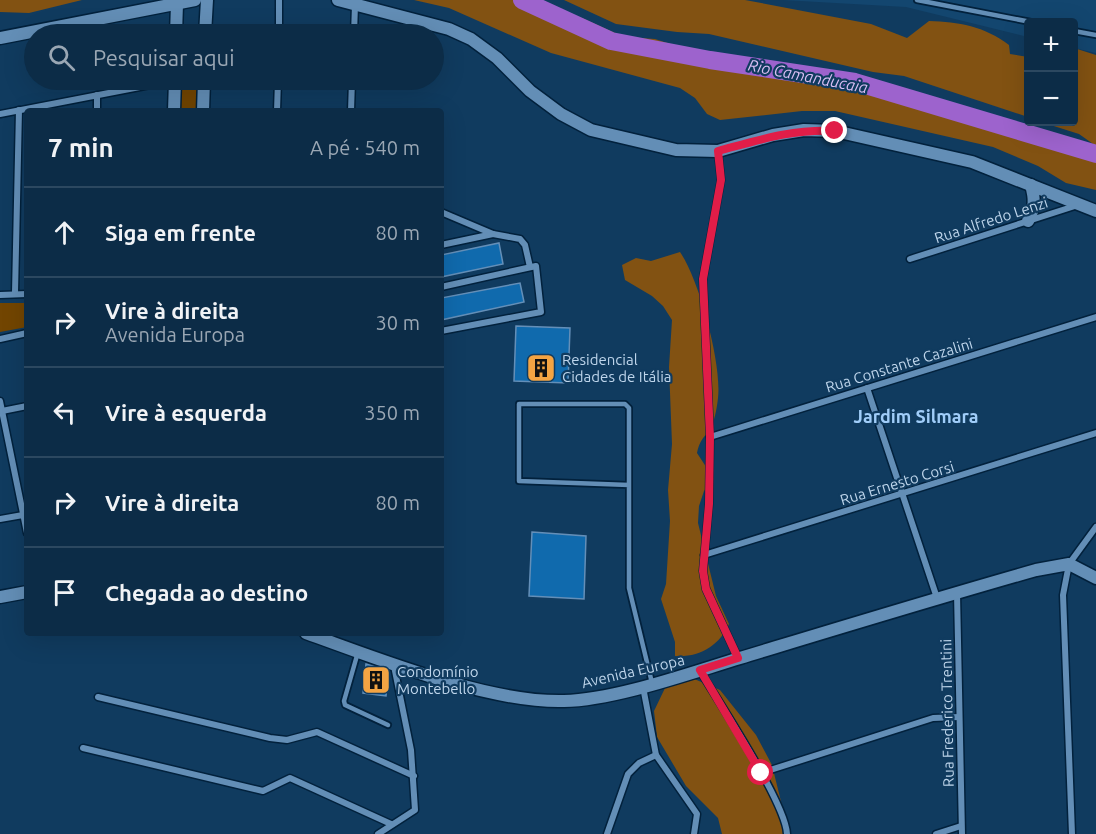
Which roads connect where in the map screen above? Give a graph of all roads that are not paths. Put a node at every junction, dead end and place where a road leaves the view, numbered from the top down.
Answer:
1 (195, 0) edge
2 (207, 0) edge
3 (279, 0) edge
4 (338, 0) edge
5 (917, 0) edge
6 (177, 4) junction
7 (355, 4) junction
8 (1024, 21) edge
9 (73, 24) edge
10 (176, 24) edge
11 (206, 24) edge
12 (279, 24) edge
13 (354, 24) edge
14 (430, 24) edge
15 (444, 28) edge
16 (1078, 32) edge
17 (24, 33) edge
18 (1096, 35) edge
19 (0, 38) edge
20 (123, 90) edge
21 (175, 90) edge
22 (204, 90) edge
23 (278, 90) edge
24 (352, 90) edge
25 (97, 95) junction
26 (29, 108) edge
27 (97, 108) edge
28 (174, 108) edge
29 (203, 108) edge
30 (277, 108) edge
31 (351, 108) edge
32 (24, 109) edge
33 (19, 110) junction
34 (0, 114) edge
35 (718, 151) junction
36 (1030, 185) junction
37 (1080, 204) junction
38 (1096, 211) edge
39 (444, 213) edge
40 (1028, 221) junction
41 (493, 234) junction
42 (444, 244) edge
43 (910, 259) dead end
44 (530, 267) junction
45 (444, 286) edge
46 (15, 294) junction
47 (24, 294) edge
48 (0, 295) edge
49 (1096, 317) edge
50 (444, 330) edge
51 (24, 334) edge
52 (0, 339) edge
53 (867, 388) junction
54 (0, 401) edge
55 (24, 407) edge
56 (2, 411) junction
57 (1096, 433) edge
58 (710, 437) junction
59 (9, 443) junction
60 (0, 445) edge
61 (628, 485) junction
62 (902, 493) junction
63 (23, 515) junction
64 (0, 519) edge
65 (24, 520) edge
66 (1096, 527) edge
67 (704, 555) junction
68 (1070, 564) junction
69 (1096, 578) edge
70 (957, 592) junction
71 (24, 593) edge
72 (0, 597) edge
73 (937, 599) junction
74 (315, 636) edge
75 (358, 651) junction
76 (738, 658) junction
77 (393, 662) junction
78 (700, 670) junction
79 (647, 684) junction
80 (98, 697) dead end
81 (959, 717) junction
82 (388, 725) dead end
83 (83, 748) dead end
84 (656, 755) junction
85 (761, 773) junction
86 (414, 776) junction
87 (391, 824) junction
88 (961, 826) junction
89 (378, 834) edge
90 (607, 834) edge
91 (694, 834) edge
92 (787, 834) edge
93 (936, 834) edge
94 (962, 834) edge
95 (1072, 834) edge

1 - 6 street
2 - 11 street
3 - 12 street
4 - 7 street
5 - 8 lane
6 - 9 street
6 - 10 street
7 - 13 street
7 - 14 street
15 - 35 street
16 - 18 lane
17 - 19 street
20 - 25 street
21 - 28 street
22 - 29 street
23 - 30 street
24 - 31 street
25 - 26 street
25 - 27 street
32 - 33 street
33 - 34 street
33 - 46 street
35 - 36 street
35 - 58 street
36 - 37 street
36 - 40 street
37 - 38 street
37 - 40 street, Rua Alfredo Lenzi
39 - 41 street
40 - 43 street, Rua Alfredo Lenzi
41 - 42 street
41 - 44 street
44 - 45 street
44 - 50 street
46 - 47 street
46 - 48 street
49 - 53 street, Rua Constante Cazalini
51 - 52 street
53 - 58 street, Rua Constante Cazalini
53 - 62 street
54 - 56 street
55 - 56 street
56 - 59 street
57 - 62 street, Rua Ernesto Corsi
58 - 67 street
59 - 60 street
59 - 63 street
61 - 61 lane
61 - 79 lane
62 - 67 street, Rua Ernesto Corsi
62 - 73 street
63 - 64 street
63 - 65 street
66 - 68 street
67 - 76 street
68 - 69 street
68 - 70 street, Avenida Europa
68 - 95 street
70 - 73 street, Avenida Europa
70 - 81 street, Rua Frederico Trentini
71 - 72 street
73 - 76 street, Avenida Europa
74 - 75 street, Avenida Europa
75 - 77 street, Avenida Europa
75 - 82 lane
76 - 78 street, Avenida Europa
77 - 79 street, Avenida Europa
77 - 86 street
78 - 79 street, Avenida Europa
78 - 85 street
79 - 84 street
80 - 86 street
81 - 85 street
81 - 88 street, Rua Frederico Trentini
83 - 87 street
84 - 90 street
84 - 91 street
85 - 92 street
86 - 87 street
87 - 89 street
88 - 93 street
88 - 94 street, Rua Frederico Trentini

